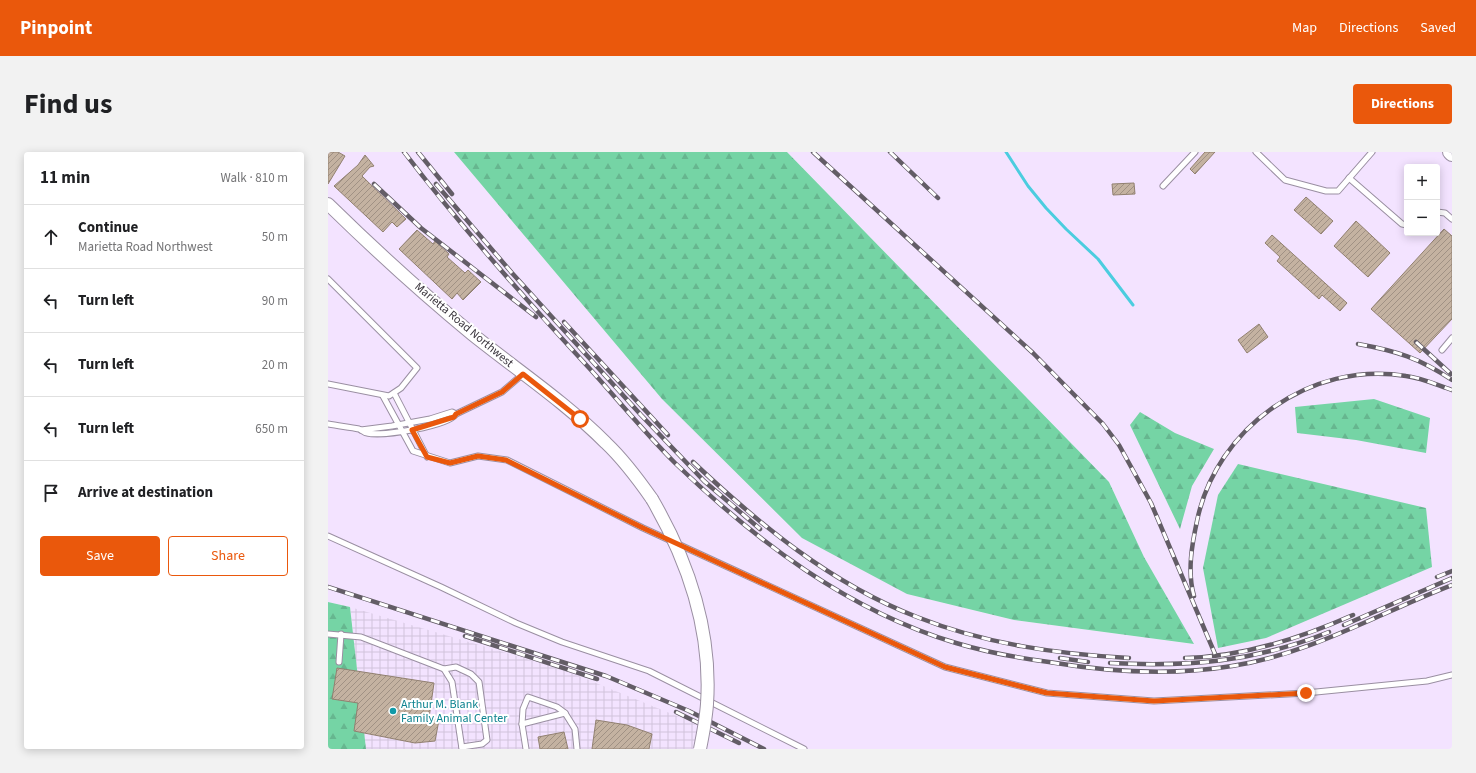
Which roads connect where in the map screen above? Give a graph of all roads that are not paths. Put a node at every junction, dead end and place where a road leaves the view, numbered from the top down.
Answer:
1 (1195, 152) edge
2 (1256, 152) edge
3 (1372, 152) edge
4 (1349, 178) junction
5 (1163, 186) dead end
6 (328, 204) edge
7 (1440, 212) edge
8 (1452, 219) edge
9 (1404, 224) edge
10 (328, 279) edge
11 (1452, 338) edge
12 (1442, 350) dead end
13 (523, 374) junction
14 (328, 384) edge
15 (394, 393) junction
16 (383, 396) junction
17 (456, 414) junction
18 (408, 423) junction
19 (328, 424) edge
20 (398, 425) junction
21 (361, 430) junction
22 (412, 430) junction
23 (401, 432) junction
24 (427, 457) junction
25 (328, 536) edge
26 (328, 634) edge
27 (341, 634) junction
28 (339, 662) dead end
29 (444, 669) junction
30 (1452, 675) edge
31 (566, 713) junction
32 (522, 724) junction
33 (462, 748) edge
34 (526, 749) edge
35 (577, 749) edge
36 (700, 749) edge
37 (804, 749) edge

1 - 5 lane
2 - 4 lane
3 - 4 lane
4 - 9 lane
6 - 13 street, Marietta Road Northwest
7 - 8 lane
10 - 15 lane
11 - 12 lane
13 - 17 lane
13 - 36 street, Marietta Road Northwest, bridge
14 - 16 lane
15 - 16 lane
15 - 18 lane
16 - 20 lane
17 - 18 lane
17 - 22 lane
18 - 20 lane
18 - 22 lane
19 - 21 lane
20 - 21 lane
20 - 23 lane
21 - 23 lane
22 - 23 lane
22 - 24 lane
23 - 24 lane
24 - 30 lane
25 - 37 lane
26 - 27 lane
27 - 28 lane
27 - 29 lane
29 - 33 lane
29 - 33 lane
31 - 32 lane
31 - 32 lane
31 - 35 lane
32 - 34 lane

